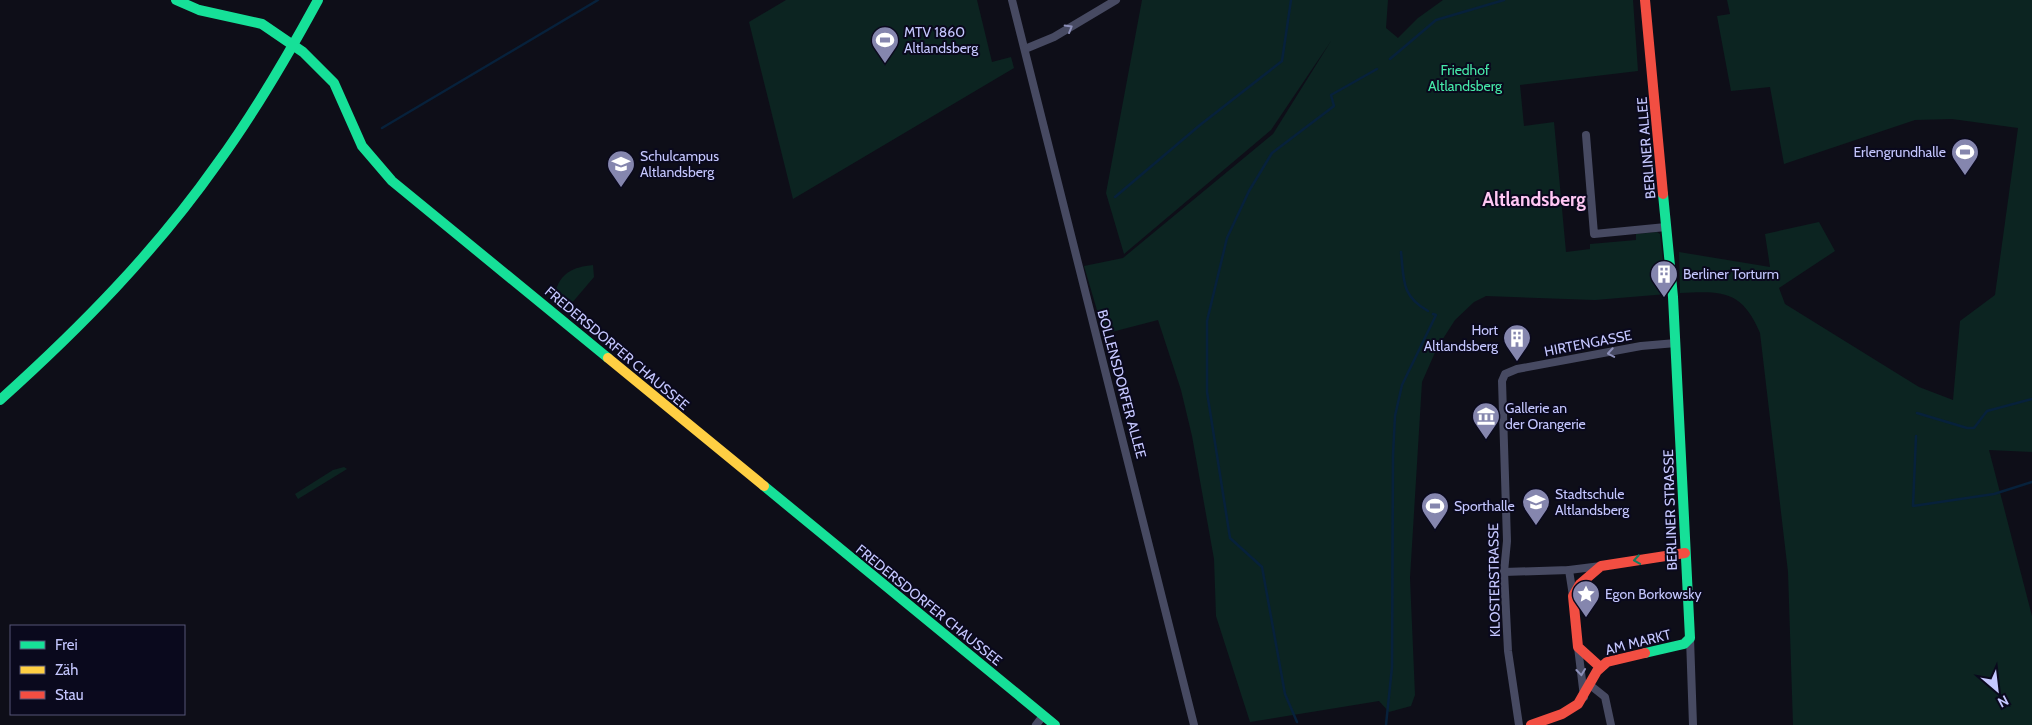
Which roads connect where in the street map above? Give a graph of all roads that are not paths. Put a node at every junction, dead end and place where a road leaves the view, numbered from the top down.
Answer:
1 (176, 0) edge
2 (318, 0) edge
3 (1012, 0) edge
4 (1116, 0) edge
5 (1645, 0) edge
6 (295, 45) junction
7 (1025, 49) junction
8 (1586, 135) dead end
9 (1666, 227) junction
10 (1673, 294) joint
11 (1676, 343) junction
12 (1505, 374) joint
13 (0, 400) edge
14 (1685, 553) junction
15 (1601, 566) junction
16 (1569, 570) junction
17 (1504, 572) junction
18 (1573, 596) junction
19 (1690, 638) junction
20 (1578, 647) junction
21 (1599, 666) junction
22 (1590, 685) junction
23 (1584, 697) junction
24 (1043, 716) junction
25 (1036, 725) edge
26 (1055, 725) edge
27 (1194, 725) edge
28 (1518, 725) edge
29 (1530, 725) edge
30 (1611, 725) edge
31 (1693, 725) edge

1 - 6 main road, FREDERSDORFER CHAUSSEE
2 - 6 main road
3 - 7 street, BOLLENSDORFER ALLEE
7 -> 4 street
5 - 9 main road, BERLINER ALLEE
6 - 13 main road
6 - 24 main road, FREDERSDORFER CHAUSSEE
7 - 27 street, BOLLENSDORFER ALLEE
8 - 9 street
9 - 10 main road, BERLINER ALLEE
10 - 11 main road, BERLINER STRASSE
11 -> 12 street, HIRTENGASSE
11 - 14 main road, BERLINER STRASSE
12 - 17 street, KLOSTERSTRASSE
14 -> 15 main road
14 - 19 main road, BERLINER STRASSE
15 - 16 street
15 - 18 main road
16 - 17 street
16 - 18 street
17 - 28 street, KLOSTERSTRASSE
18 - 20 main road
19 - 21 main road, AM MARKT
19 - 31 street, BERLINER STRASSE
20 - 21 main road
20 -> 23 street
21 - 22 main road, AM MARKT
22 - 23 main road, AM MARKT
22 - 30 street
23 - 29 main road
24 - 25 street
24 - 26 main road, FREDERSDORFER CHAUSSEE

